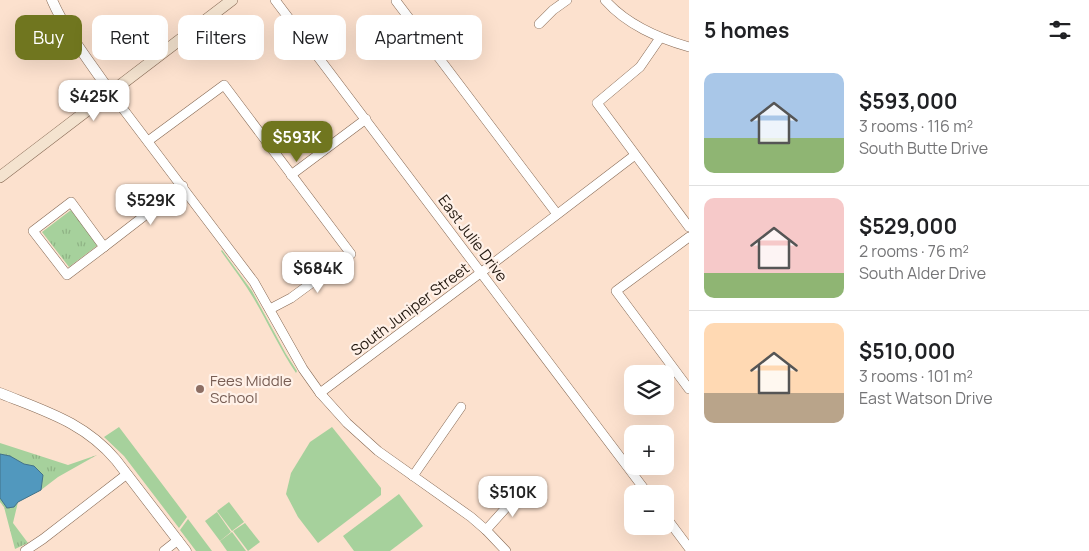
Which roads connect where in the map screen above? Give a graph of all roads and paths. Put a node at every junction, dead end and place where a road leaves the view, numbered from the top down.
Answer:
1 (52, 0) edge
2 (232, 0) edge
3 (275, 0) edge
4 (567, 0) edge
5 (605, 0) edge
6 (396, 1) dead end
7 (539, 24) dead end
8 (660, 38) junction
9 (689, 47) edge
10 (111, 93) junction
11 (366, 119) junction
12 (148, 141) junction
13 (635, 155) junction
14 (291, 175) junction
15 (0, 177) edge
16 (183, 186) junction
17 (558, 214) junction
18 (689, 227) edge
19 (689, 236) edge
20 (104, 247) junction
21 (481, 272) junction
22 (270, 309) junction
23 (689, 388) edge
24 (0, 393) edge
25 (320, 393) junction
26 (461, 407) dead end
27 (127, 474) junction
28 (414, 476) junction
29 (641, 485) edge
30 (522, 490) dead end
31 (674, 528) edge
32 (486, 530) junction
33 (178, 540) junction
34 (689, 548) edge
35 (25, 551) edge
36 (164, 551) edge
37 (186, 551) edge
38 (506, 551) edge

1 - 10 street
2 - 10 main road
3 - 11 street, East Julie Drive
4 - 7 street
5 - 8 street
6 - 17 street
8 - 9 street
8 - 13 street
10 - 12 street
10 - 15 main road
11 - 14 street
11 - 21 street, East Julie Drive
12 - 14 street
12 - 16 street
13 - 17 street, South Juniper Street
13 - 18 street
14 - 22 street
16 - 20 street
16 - 22 street
17 - 21 street, South Juniper Street
19 - 23 street
20 - 20 street
21 - 25 street, South Juniper Street
21 - 29 street, East Julie Drive
22 - 25 street
24 - 27 street
25 - 28 street
26 - 28 street
27 - 33 street
27 - 35 street
28 - 32 street
30 - 32 street
31 - 34 street
32 - 38 street
33 - 36 street
33 - 37 street

